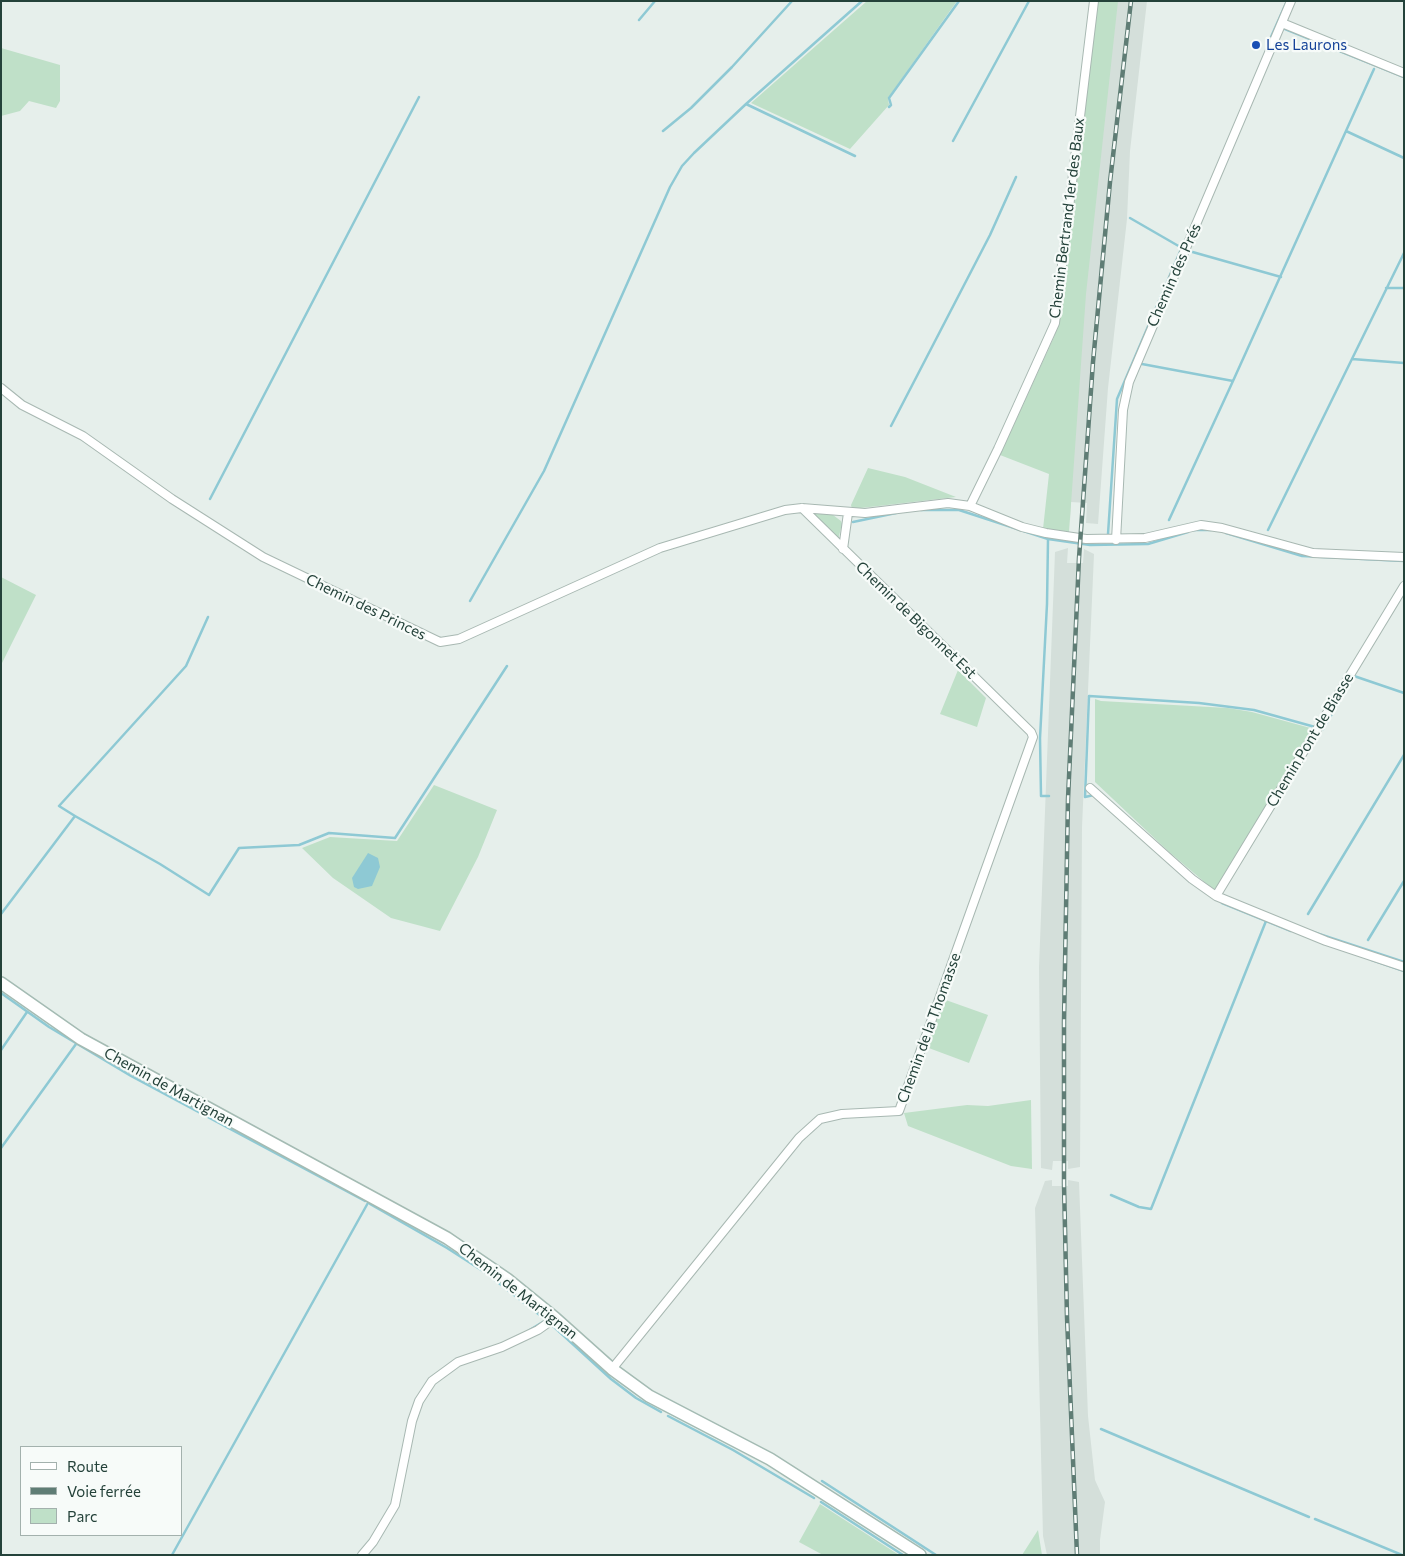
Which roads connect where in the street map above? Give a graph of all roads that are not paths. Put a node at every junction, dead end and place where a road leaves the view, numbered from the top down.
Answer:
1 (1094, 1) edge
2 (1291, 1) edge
3 (1282, 23) junction
4 (1404, 73) edge
5 (1, 388) edge
6 (970, 506) junction
7 (802, 508) junction
8 (848, 513) junction
9 (1116, 540) junction
10 (843, 548) junction
11 (1404, 557) edge
12 (1404, 586) edge
13 (1032, 732) joint
14 (1090, 788) dead end
15 (1216, 896) junction
16 (1404, 967) edge
17 (1, 983) edge
18 (556, 1318) junction
19 (612, 1369) junction
20 (362, 1555) edge
21 (920, 1555) edge

1 - 6 street, Chemin Bertrand 1er des Baux
2 - 3 street, Chemin des Prés
3 - 4 street
3 - 9 street, Chemin des Prés
5 - 7 street, Chemin des Princes
6 - 8 street, Chemin des Princes
6 - 9 street, Chemin des Princes
7 - 8 street, Chemin des Princes
7 - 10 street, Chemin de Bigonnet Est
8 - 10 street
9 - 11 street, Chemin des Princes
10 - 13 street, Chemin de Bigonnet Est
12 - 15 street, Chemin Pont de Biasse
13 - 19 street, Chemin de la Thomasse
14 - 15 street
15 - 16 street
17 - 18 main road, Chemin de Martignan
18 - 19 main road, Chemin de Martignan
18 - 20 street
19 - 21 main road, Chemin de Martignan

